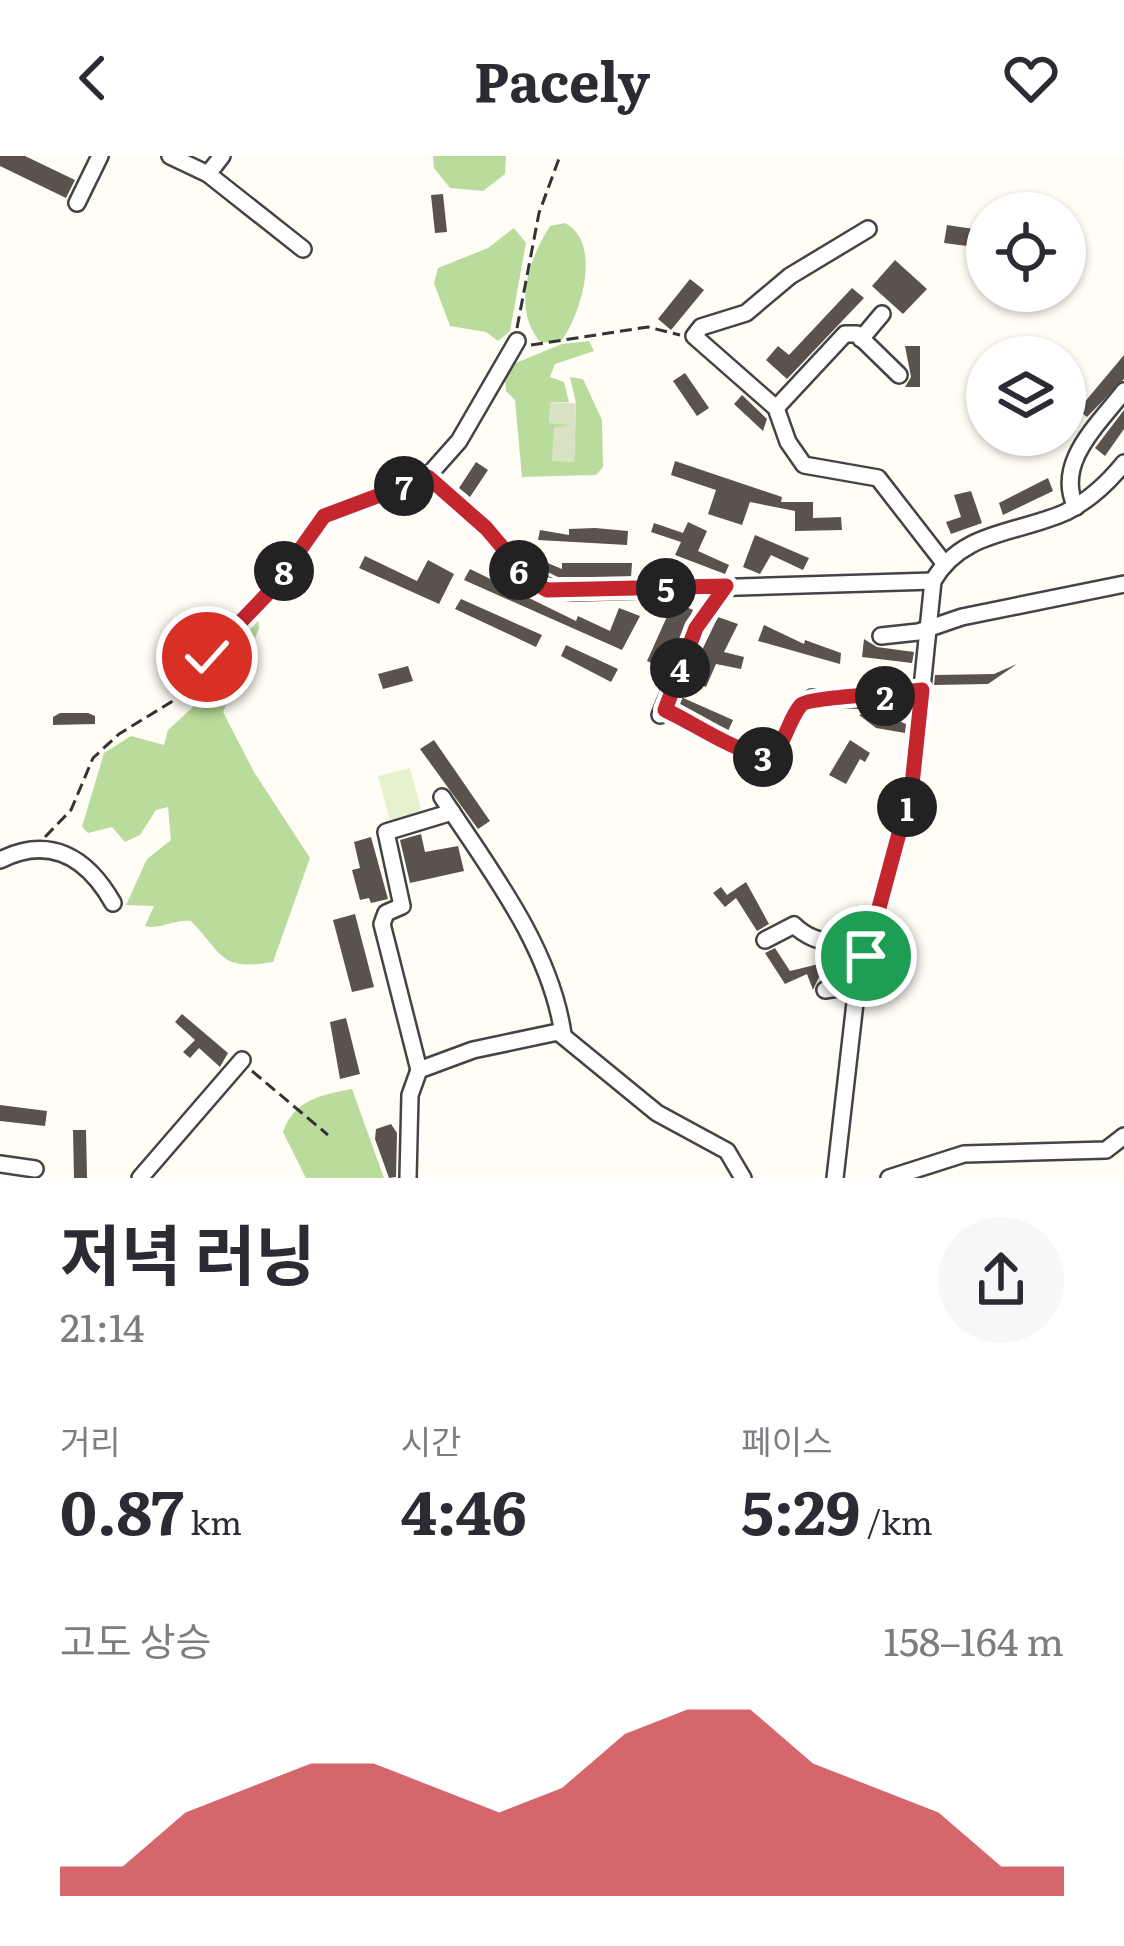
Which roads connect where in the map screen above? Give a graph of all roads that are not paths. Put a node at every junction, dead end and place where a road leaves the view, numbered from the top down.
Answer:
1 (100, 156) edge
2 (170, 156) edge
3 (215, 165) edge
4 (77, 203) dead end
5 (868, 229) dead end
6 (303, 249) dead end
7 (882, 314) dead end
8 (861, 339) junction
9 (517, 341) road end
10 (898, 375) dead end
11 (1124, 391) edge
12 (776, 408) junction
13 (1124, 463) edge
14 (1076, 506) junction
15 (944, 563) junction
16 (933, 581) junction
17 (1124, 584) edge
18 (726, 586) junction
19 (927, 627) junction
20 (880, 636) dead end
21 (922, 690) junction
22 (0, 860) edge
23 (113, 903) dead end
24 (766, 940) dead end
25 (866, 956) junction
26 (858, 985) junction
27 (825, 990) dead end
28 (563, 1034) junction
29 (242, 1060) road end
30 (419, 1070) junction
31 (1124, 1136) edge
32 (0, 1164) edge
33 (34, 1168) dead end
34 (140, 1178) edge
35 (408, 1178) edge
36 (743, 1178) edge
37 (835, 1178) edge
38 (889, 1178) edge

1 - 4 street
2 - 3 street
3 - 6 street
5 - 12 street
7 - 8 street
8 - 10 street
8 - 12 street
9 - 18 street
11 - 14 street
12 - 15 street
13 - 14 street
14 - 15 street
15 - 16 street
16 - 18 street
16 - 19 street
17 - 19 street
18 - 21 street
19 - 20 street
19 - 21 street
21 - 25 street
22 - 23 street
24 - 25 street
25 - 26 street
26 - 27 street
26 - 37 street
28 - 30 street
28 - 30 street
28 - 36 street
29 - 34 street
30 - 35 street
31 - 38 street
32 - 33 street

